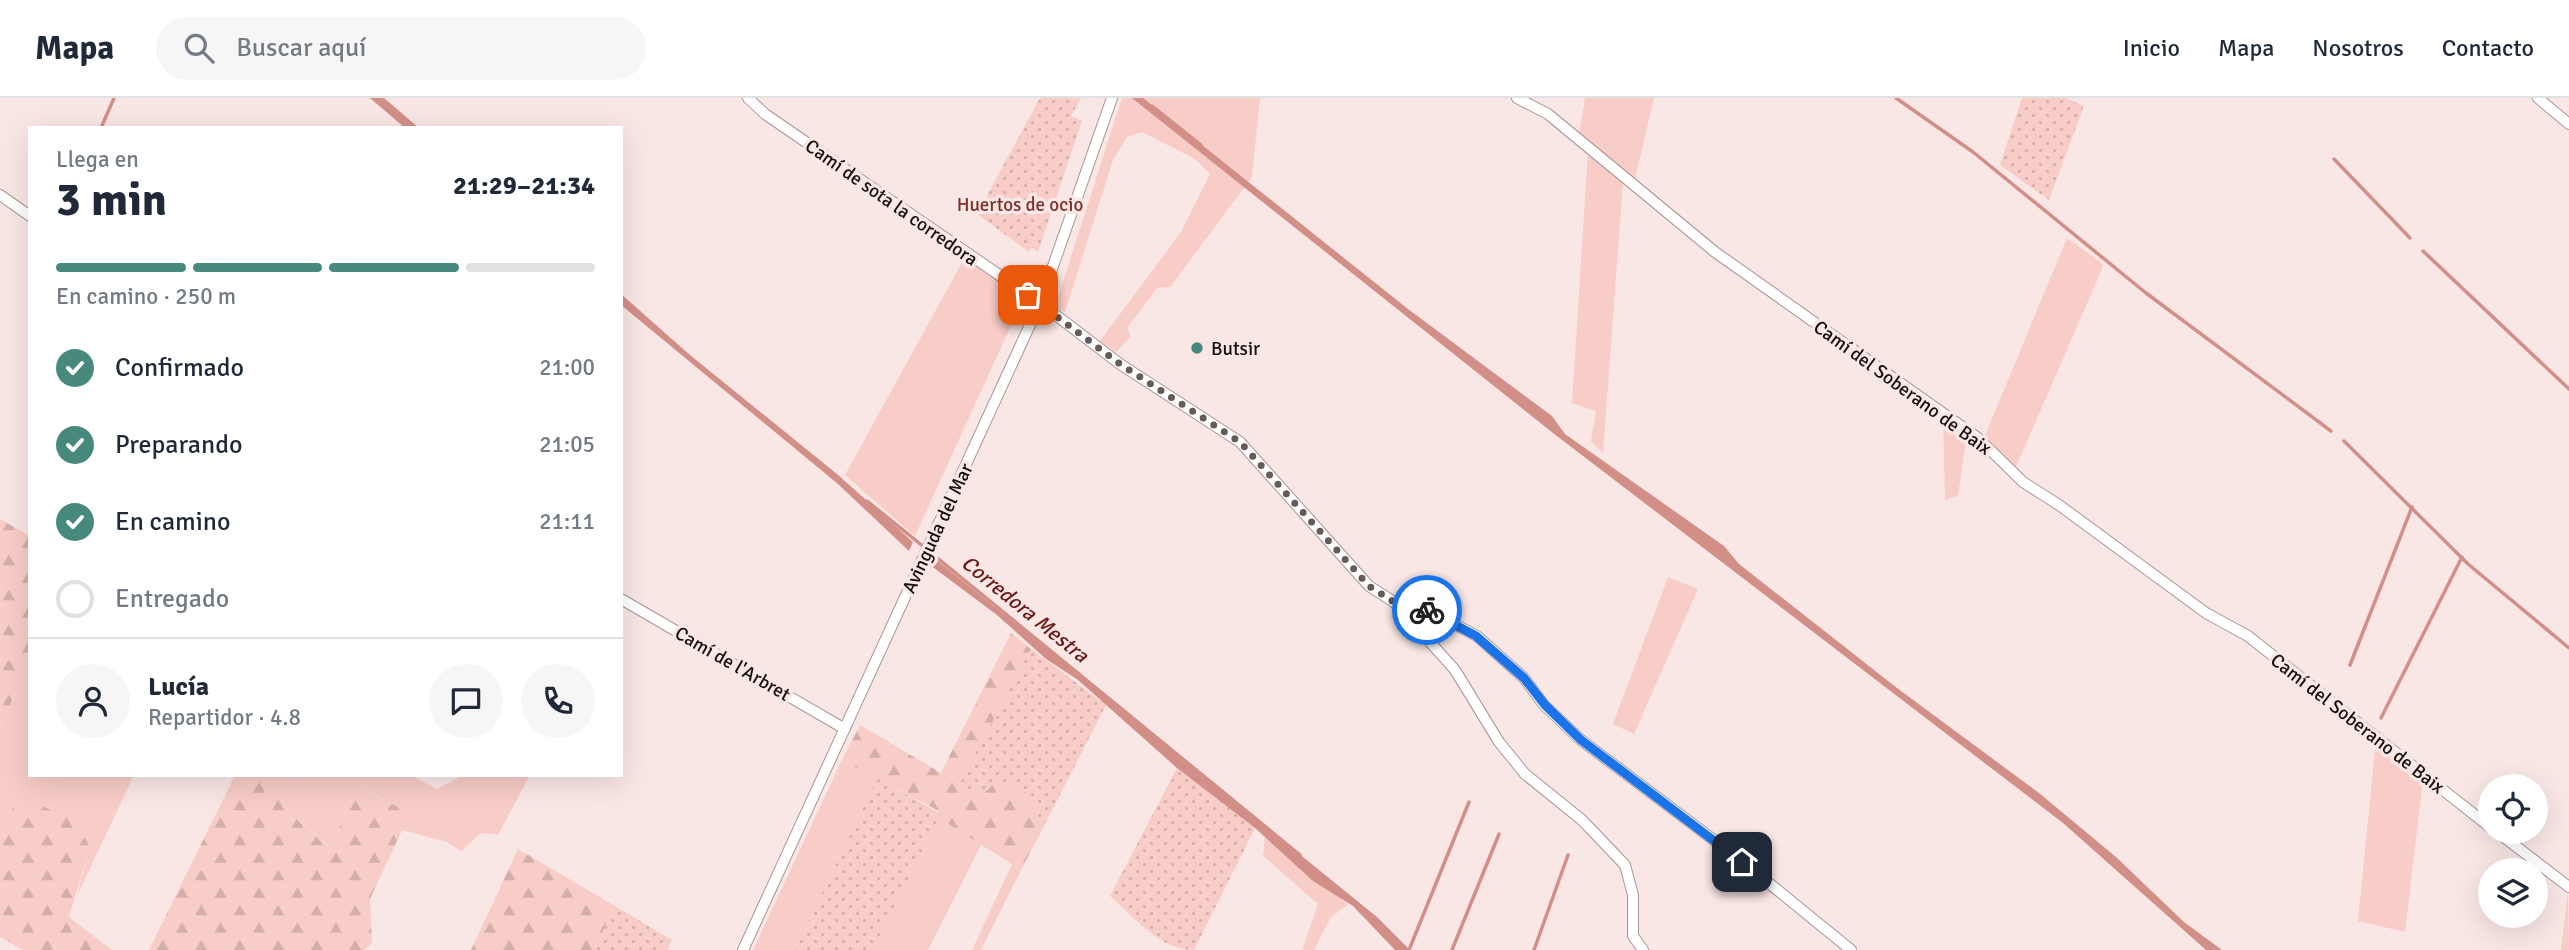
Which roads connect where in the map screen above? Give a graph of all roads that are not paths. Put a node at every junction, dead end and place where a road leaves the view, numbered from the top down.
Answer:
1 (748, 98) edge
2 (1112, 98) edge
3 (1517, 98) edge
4 (2538, 98) edge
5 (2569, 124) edge
6 (0, 195) edge
7 (28, 215) edge
8 (1040, 303) junction
9 (623, 600) edge
10 (1394, 602) junction
11 (845, 729) junction
12 (2478, 817) edge
13 (2513, 844) edge
14 (2569, 887) edge
15 (743, 950) edge
16 (1643, 950) edge
17 (1851, 950) edge

1 - 8 street, Camí de sota la corredora
2 - 8 street, Avinguda del Mar
3 - 12 street, Camí del Soberano de Baix
4 - 5 street
6 - 7 street
8 - 10 street, Camí de sota la corredora
8 - 11 street, Avinguda del Mar
9 - 11 street, Camí de l'Arbret
10 - 16 street
10 - 17 street
11 - 15 street, Avinguda del Mar
13 - 14 street

